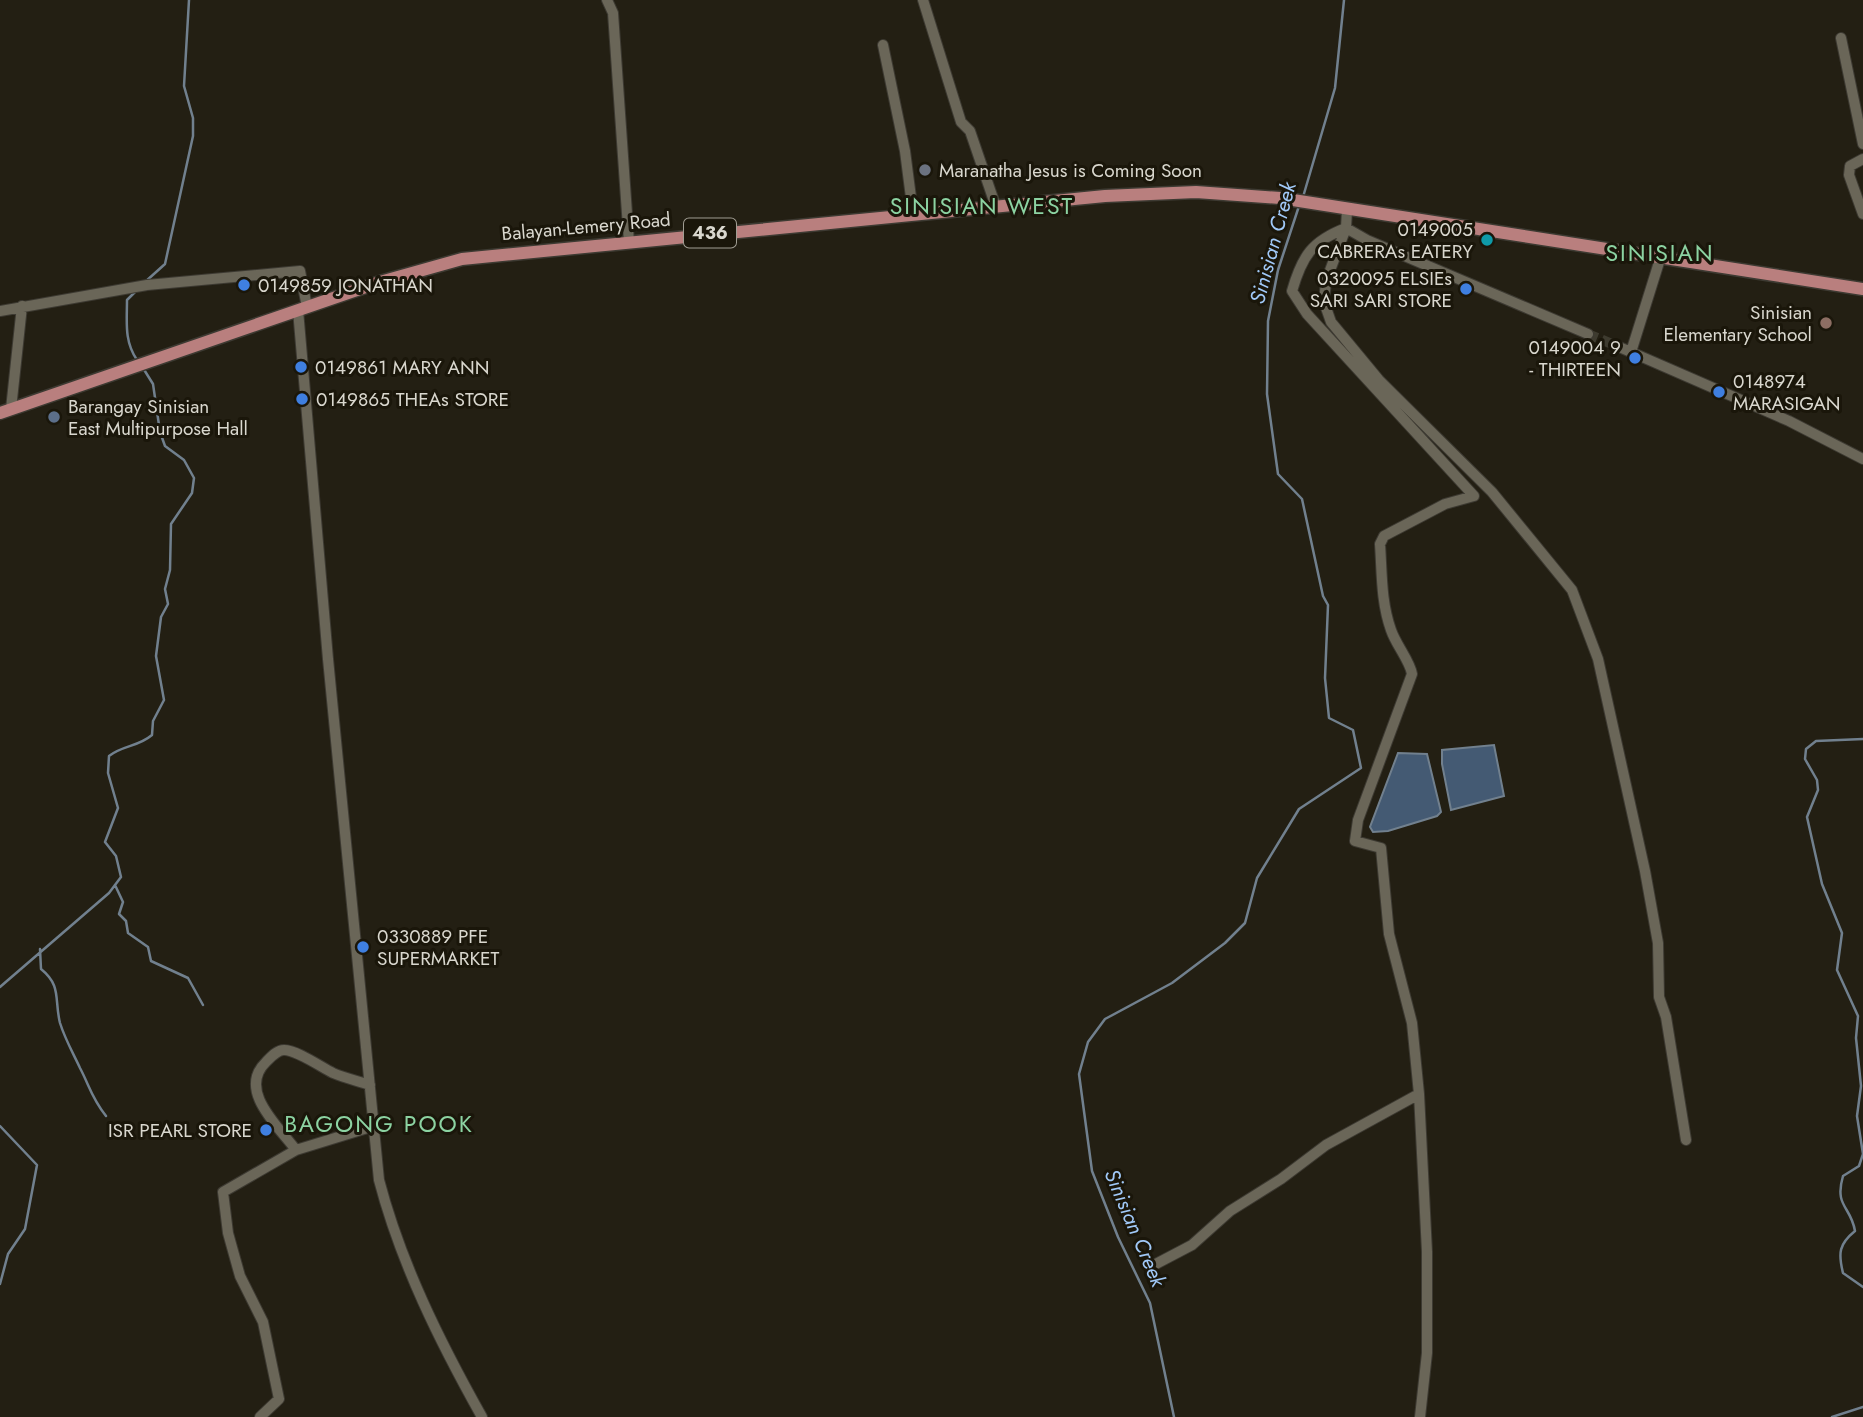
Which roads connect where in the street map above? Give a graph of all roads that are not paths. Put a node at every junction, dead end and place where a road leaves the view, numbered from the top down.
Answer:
1 (607, 0) edge
2 (923, 0) edge
3 (1841, 38) dead end
4 (883, 45) dead end
5 (1863, 144) edge
6 (1863, 159) edge
7 (996, 207) junction
8 (1347, 210) junction
9 (914, 213) junction
10 (1863, 214) edge
11 (1346, 228) junction
12 (629, 242) junction
13 (1661, 256) junction
14 (1863, 289) edge
15 (22, 306) junction
16 (302, 309) junction
17 (0, 311) edge
18 (1588, 334) tunnel mouth
19 (1616, 346) tunnel mouth
20 (1631, 352) junction
21 (5, 411) edge
22 (1863, 459) edge
23 (370, 1085) junction
24 (1419, 1094) junction
25 (374, 1126) junction
26 (1686, 1140) dead end
27 (296, 1150) junction
28 (1152, 1266) dead end
29 (260, 1417) edge
30 (482, 1417) edge
31 (1420, 1417) edge

1 - 12 street
2 - 7 street
3 - 5 street
4 - 9 street
6 - 10 street
7 - 8 main road, Balayan-Lemery Road / 436
7 - 9 main road, Balayan-Lemery Road / 436
8 - 11 street
8 - 13 main road, Balayan-Lemery Road / 436
9 - 12 main road, Balayan-Lemery Road / 436
11 - 18 street
11 - 24 street
11 - 26 street
12 - 16 main road, Balayan-Lemery Road / 436
13 - 14 main road, Balayan-Lemery Road / 436
13 - 20 street
15 - 16 street
15 - 17 street
15 - 21 street
16 - 21 main road, Balayan-Lemery Road / 436
16 - 23 street
19 - 20 street
20 - 22 street
23 - 25 street
23 - 27 street
24 - 28 street
24 - 31 street
25 - 27 street
25 - 30 street
27 - 29 street

